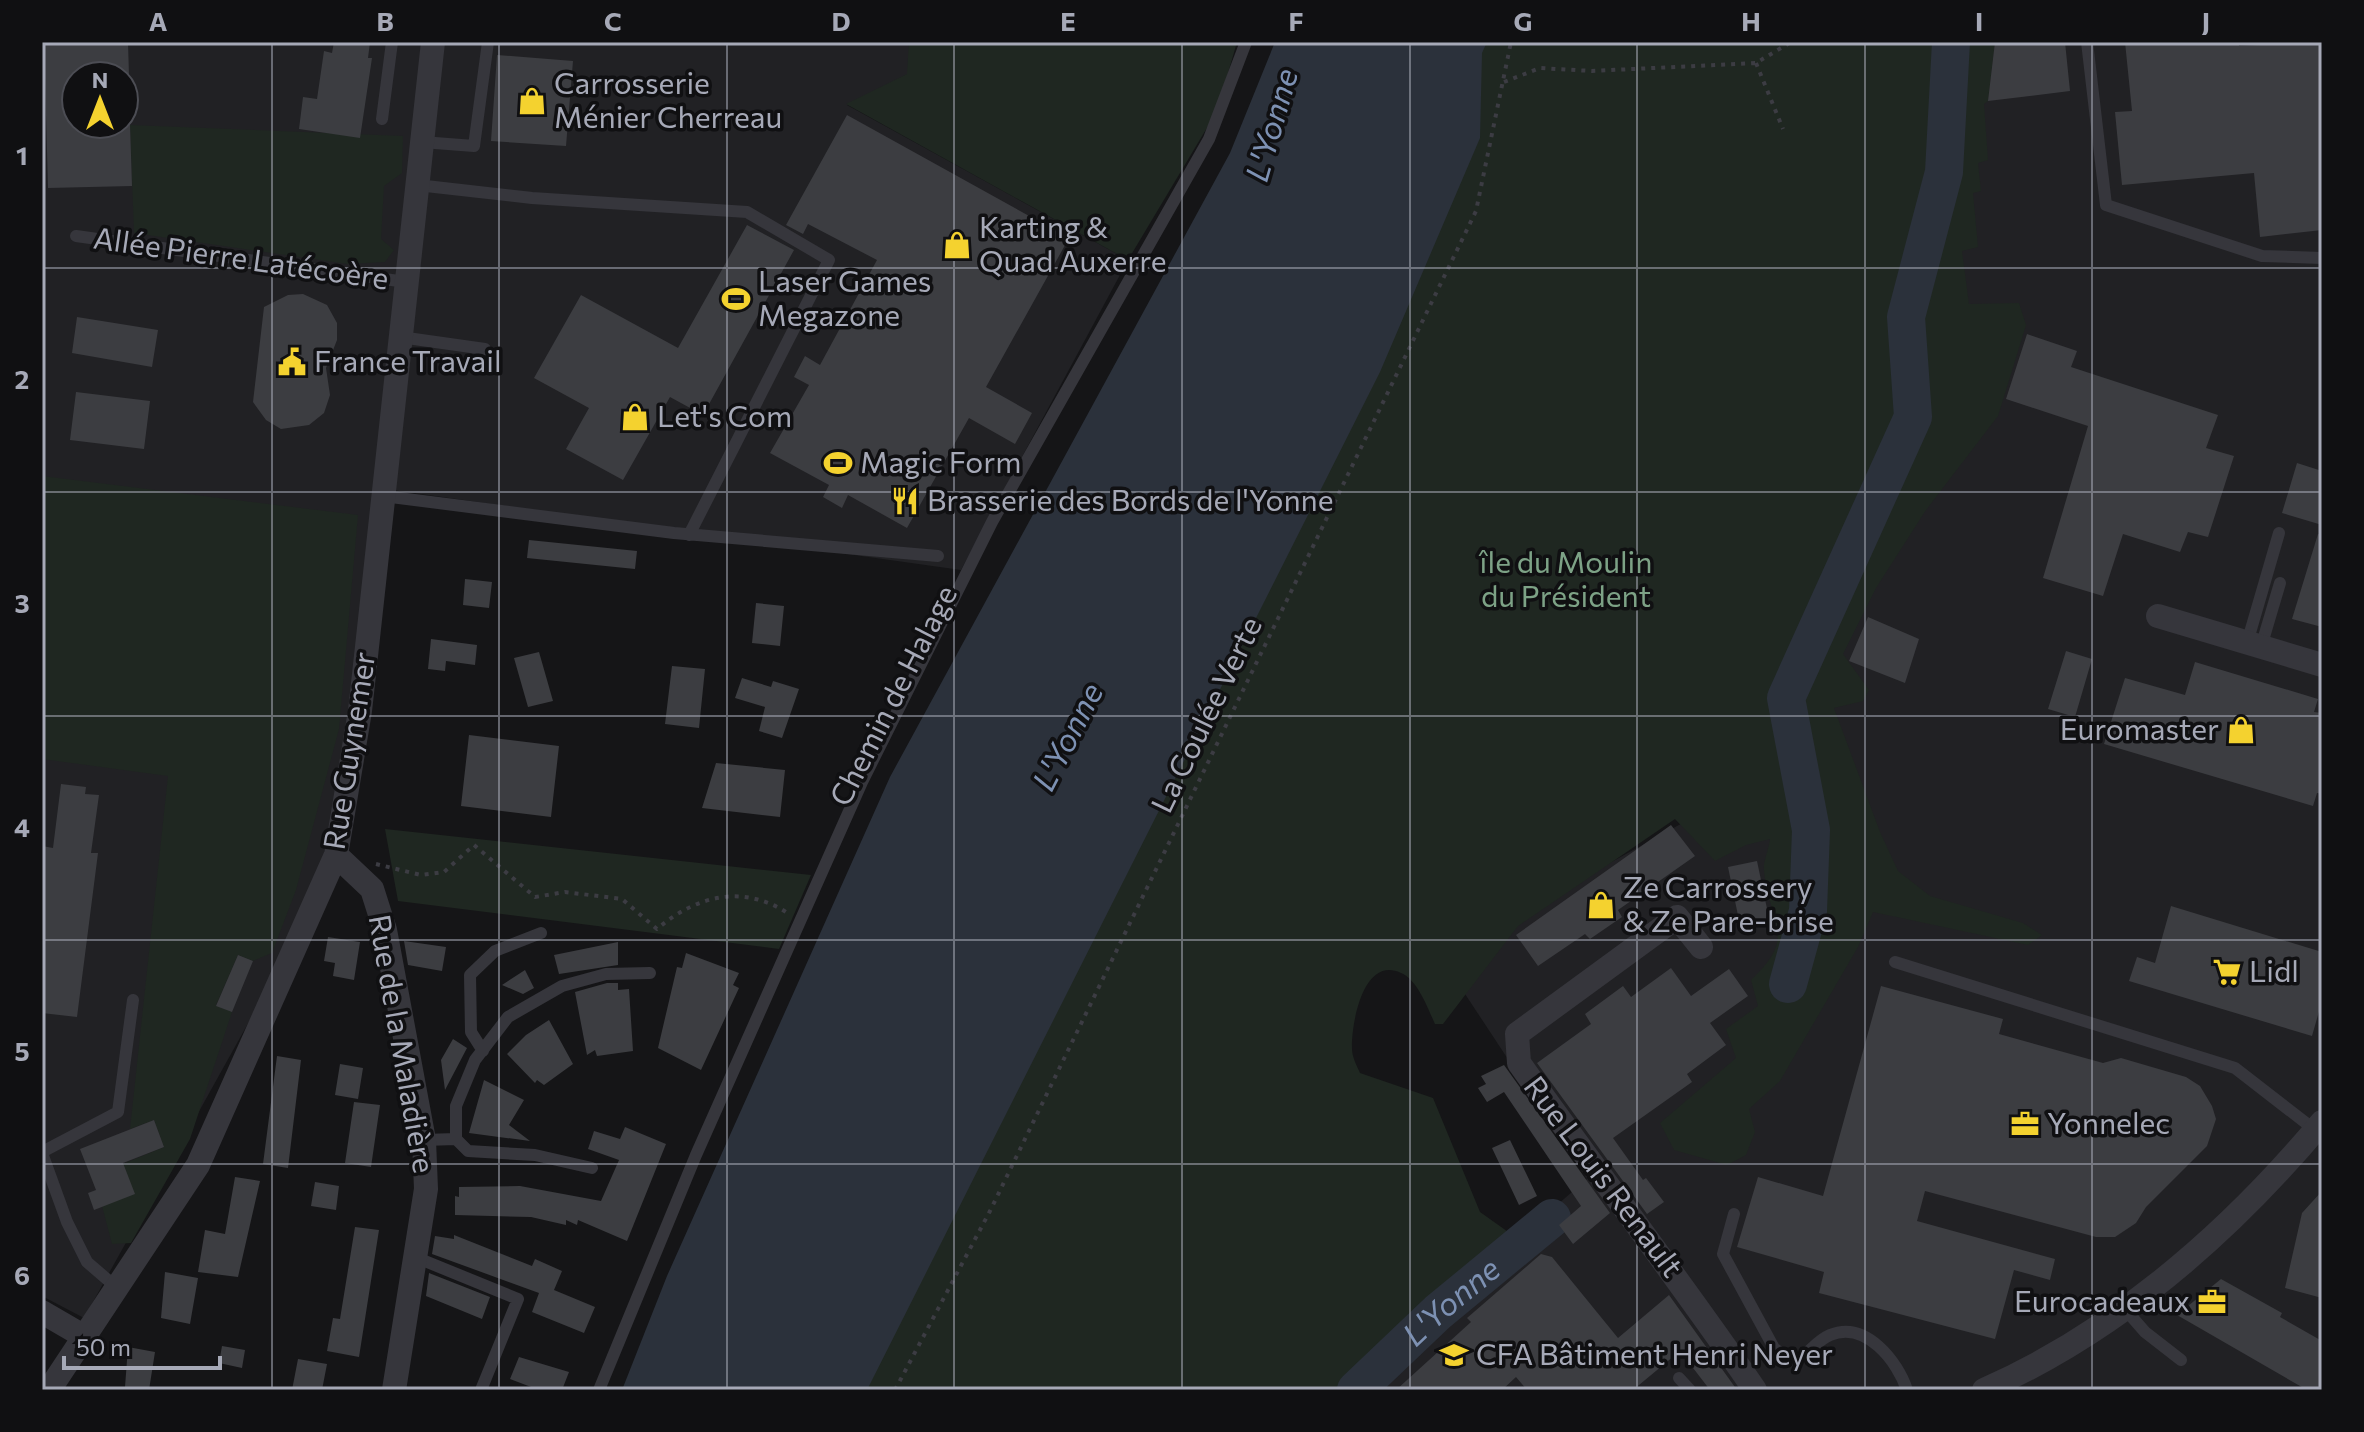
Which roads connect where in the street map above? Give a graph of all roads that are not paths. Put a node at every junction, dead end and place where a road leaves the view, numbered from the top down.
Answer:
1 (392, 42) edge
2 (433, 42) edge
3 (488, 42) edge
4 (1246, 42) edge
5 (2087, 42) edge
6 (382, 119) dead end
7 (422, 142) junction
8 (417, 185) junction
9 (76, 236) dead end
10 (2322, 258) edge
11 (406, 282) junction
12 (400, 337) junction
13 (485, 349) dead end
14 (383, 496) junction
15 (2279, 533) dead end
16 (689, 535) junction
17 (938, 556) dead end
18 (2280, 583) dead end
19 (2158, 616) dead end
20 (2254, 645) junction
21 (2322, 665) edge
22 (336, 855) junction
23 (541, 933) dead end
24 (1701, 947) dead end
25 (1895, 962) dead end
26 (650, 973) dead end
27 (133, 1000) dead end
28 (483, 1051) junction
29 (2319, 1126) edge
30 (456, 1139) junction
31 (424, 1140) junction
32 (42, 1152) edge
33 (592, 1168) dead end
34 (1734, 1214) dead end
35 (415, 1257) junction
36 (116, 1287) junction
37 (2124, 1308) junction
38 (42, 1312) edge
39 (85, 1337) junction
40 (2181, 1360) dead end
41 (1679, 1378) dead end
42 (49, 1390) edge
43 (394, 1390) edge
44 (481, 1390) edge
45 (599, 1390) edge
46 (1690, 1390) edge
47 (1755, 1390) edge
48 (1907, 1390) edge
49 (1984, 1390) edge

1 - 6 lane
2 - 7 street, Rue Guynemer
3 - 7 lane
4 - 45 lane
5 - 10 lane
7 - 8 street, Rue Guynemer
8 - 11 street, Rue Guynemer
8 - 16 lane
9 - 11 lane, Allée Pierre Latécoère
11 - 12 street, Rue Guynemer
12 - 13 lane
12 - 14 street, Rue Guynemer
14 - 16 lane
14 - 22 street, Rue Guynemer
15 - 20 lane
16 - 17 lane
18 - 20 lane
19 - 20 street
20 - 21 street
22 - 31 street, Rue de la Maladière
22 - 36 street, Rue Guynemer
23 - 28 lane
24 - 47 street, Rue Louis Renault
25 - 29 lane
26 - 28 lane
27 - 32 lane
28 - 30 lane
29 - 37 street
30 - 31 lane
30 - 33 lane
31 - 35 street, Rue de la Maladière
32 - 36 lane
34 - 48 lane
35 - 43 street, Rue de la Maladière
35 - 44 lane
36 - 39 street, Rue Guynemer
37 - 40 lane
37 - 49 street
38 - 39 street
39 - 42 street, Rue Guynemer
41 - 46 lane

